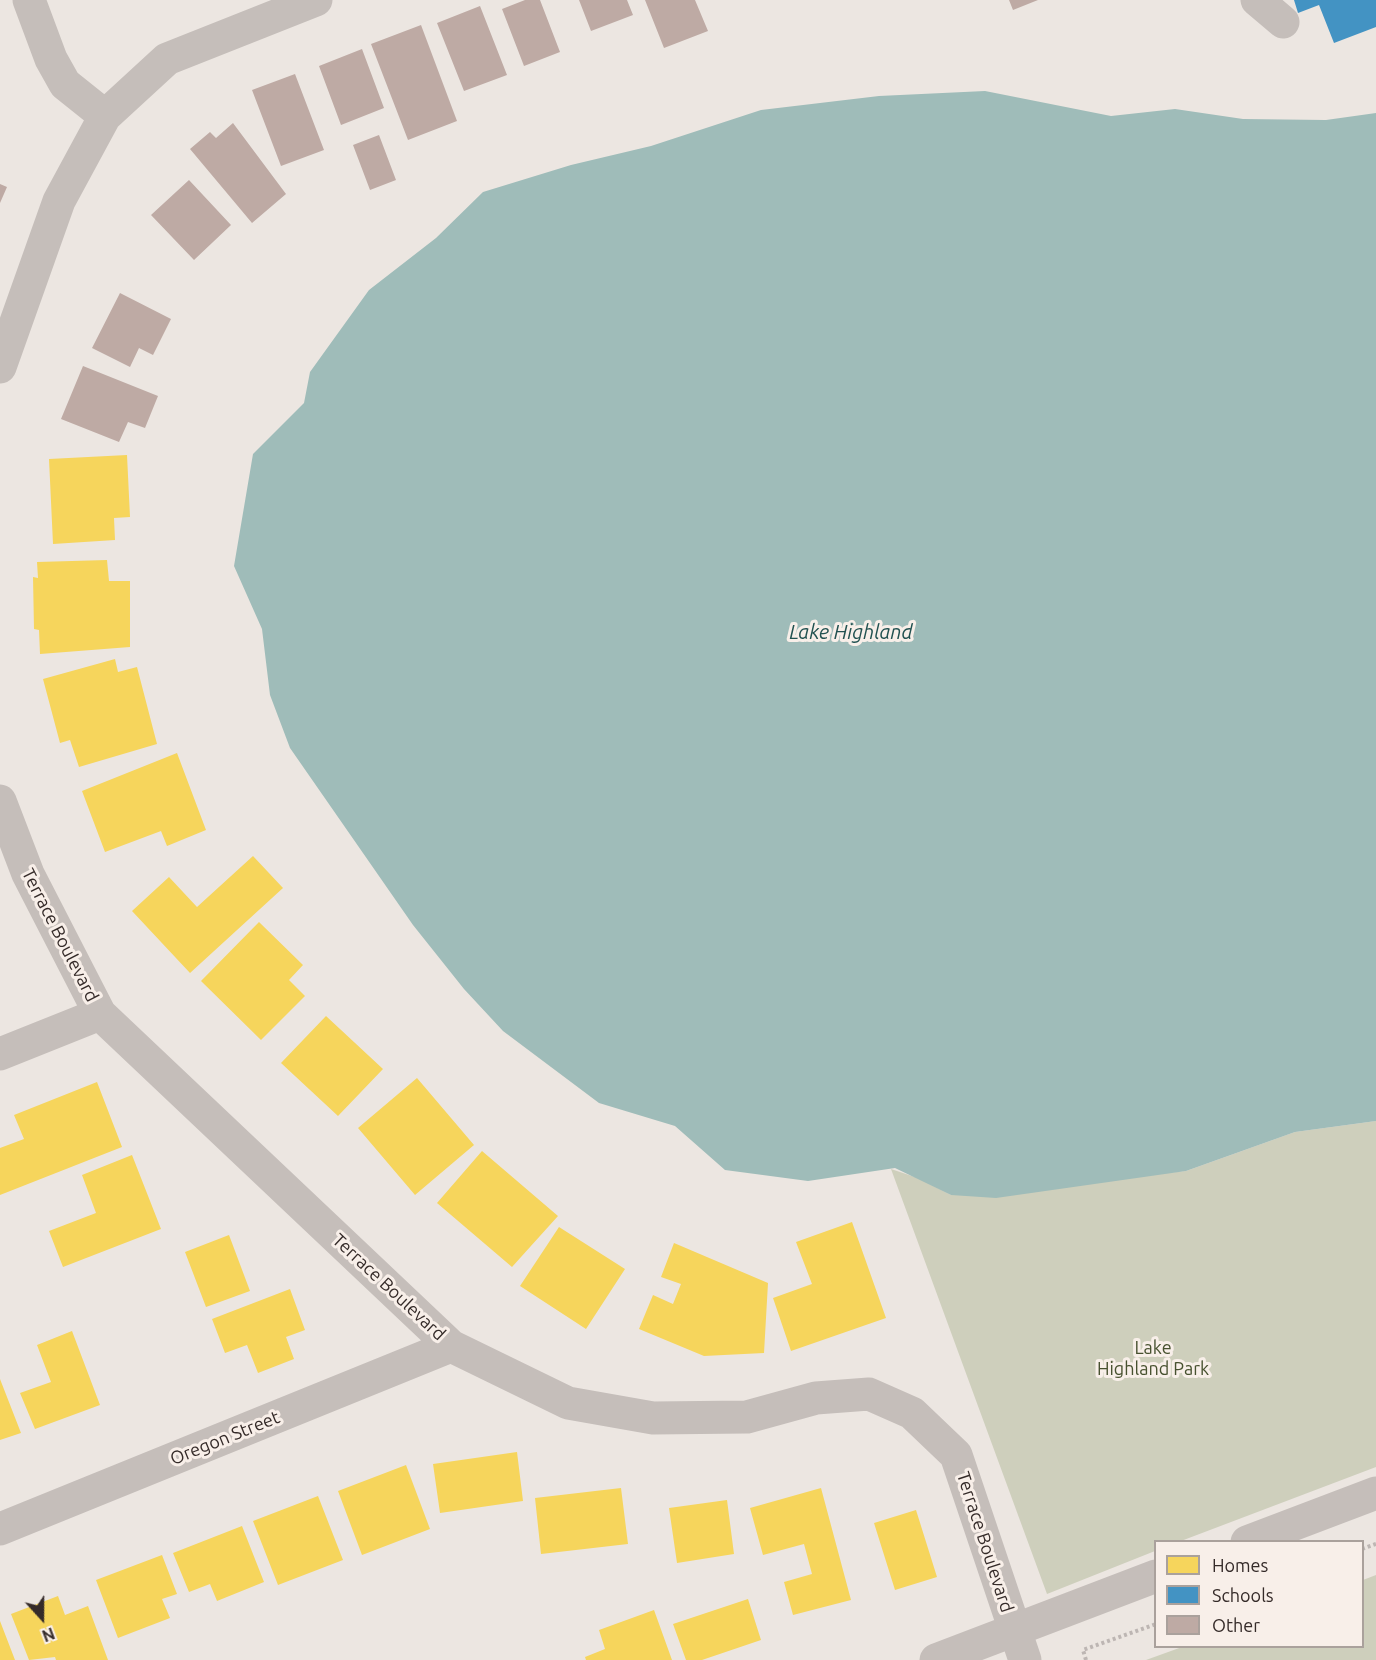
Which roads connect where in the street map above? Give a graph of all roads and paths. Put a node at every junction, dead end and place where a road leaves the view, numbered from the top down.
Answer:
1 (29, 0) edge
2 (316, 0) edge
3 (1257, 0) edge
4 (1283, 22) dead end
5 (105, 116) junction
6 (0, 366) edge
7 (0, 801) edge
8 (100, 1014) junction
9 (0, 1053) edge
10 (451, 1346) junction
11 (1376, 1493) edge
12 (0, 1529) edge
13 (1252, 1540) edge
14 (1154, 1577) edge
15 (1154, 1624) edge
16 (1020, 1645) edge
17 (936, 1660) edge
18 (1086, 1660) edge

1 - 5 street
2 - 5 street
3 - 4 street
5 - 6 street
7 - 8 street, Terrace Boulevard
8 - 9 street
8 - 10 street, Terrace Boulevard
10 - 12 street, Oregon Street
10 - 16 street, Terrace Boulevard
11 - 13 street
14 - 16 street
15 - 18 path
16 - 17 street

